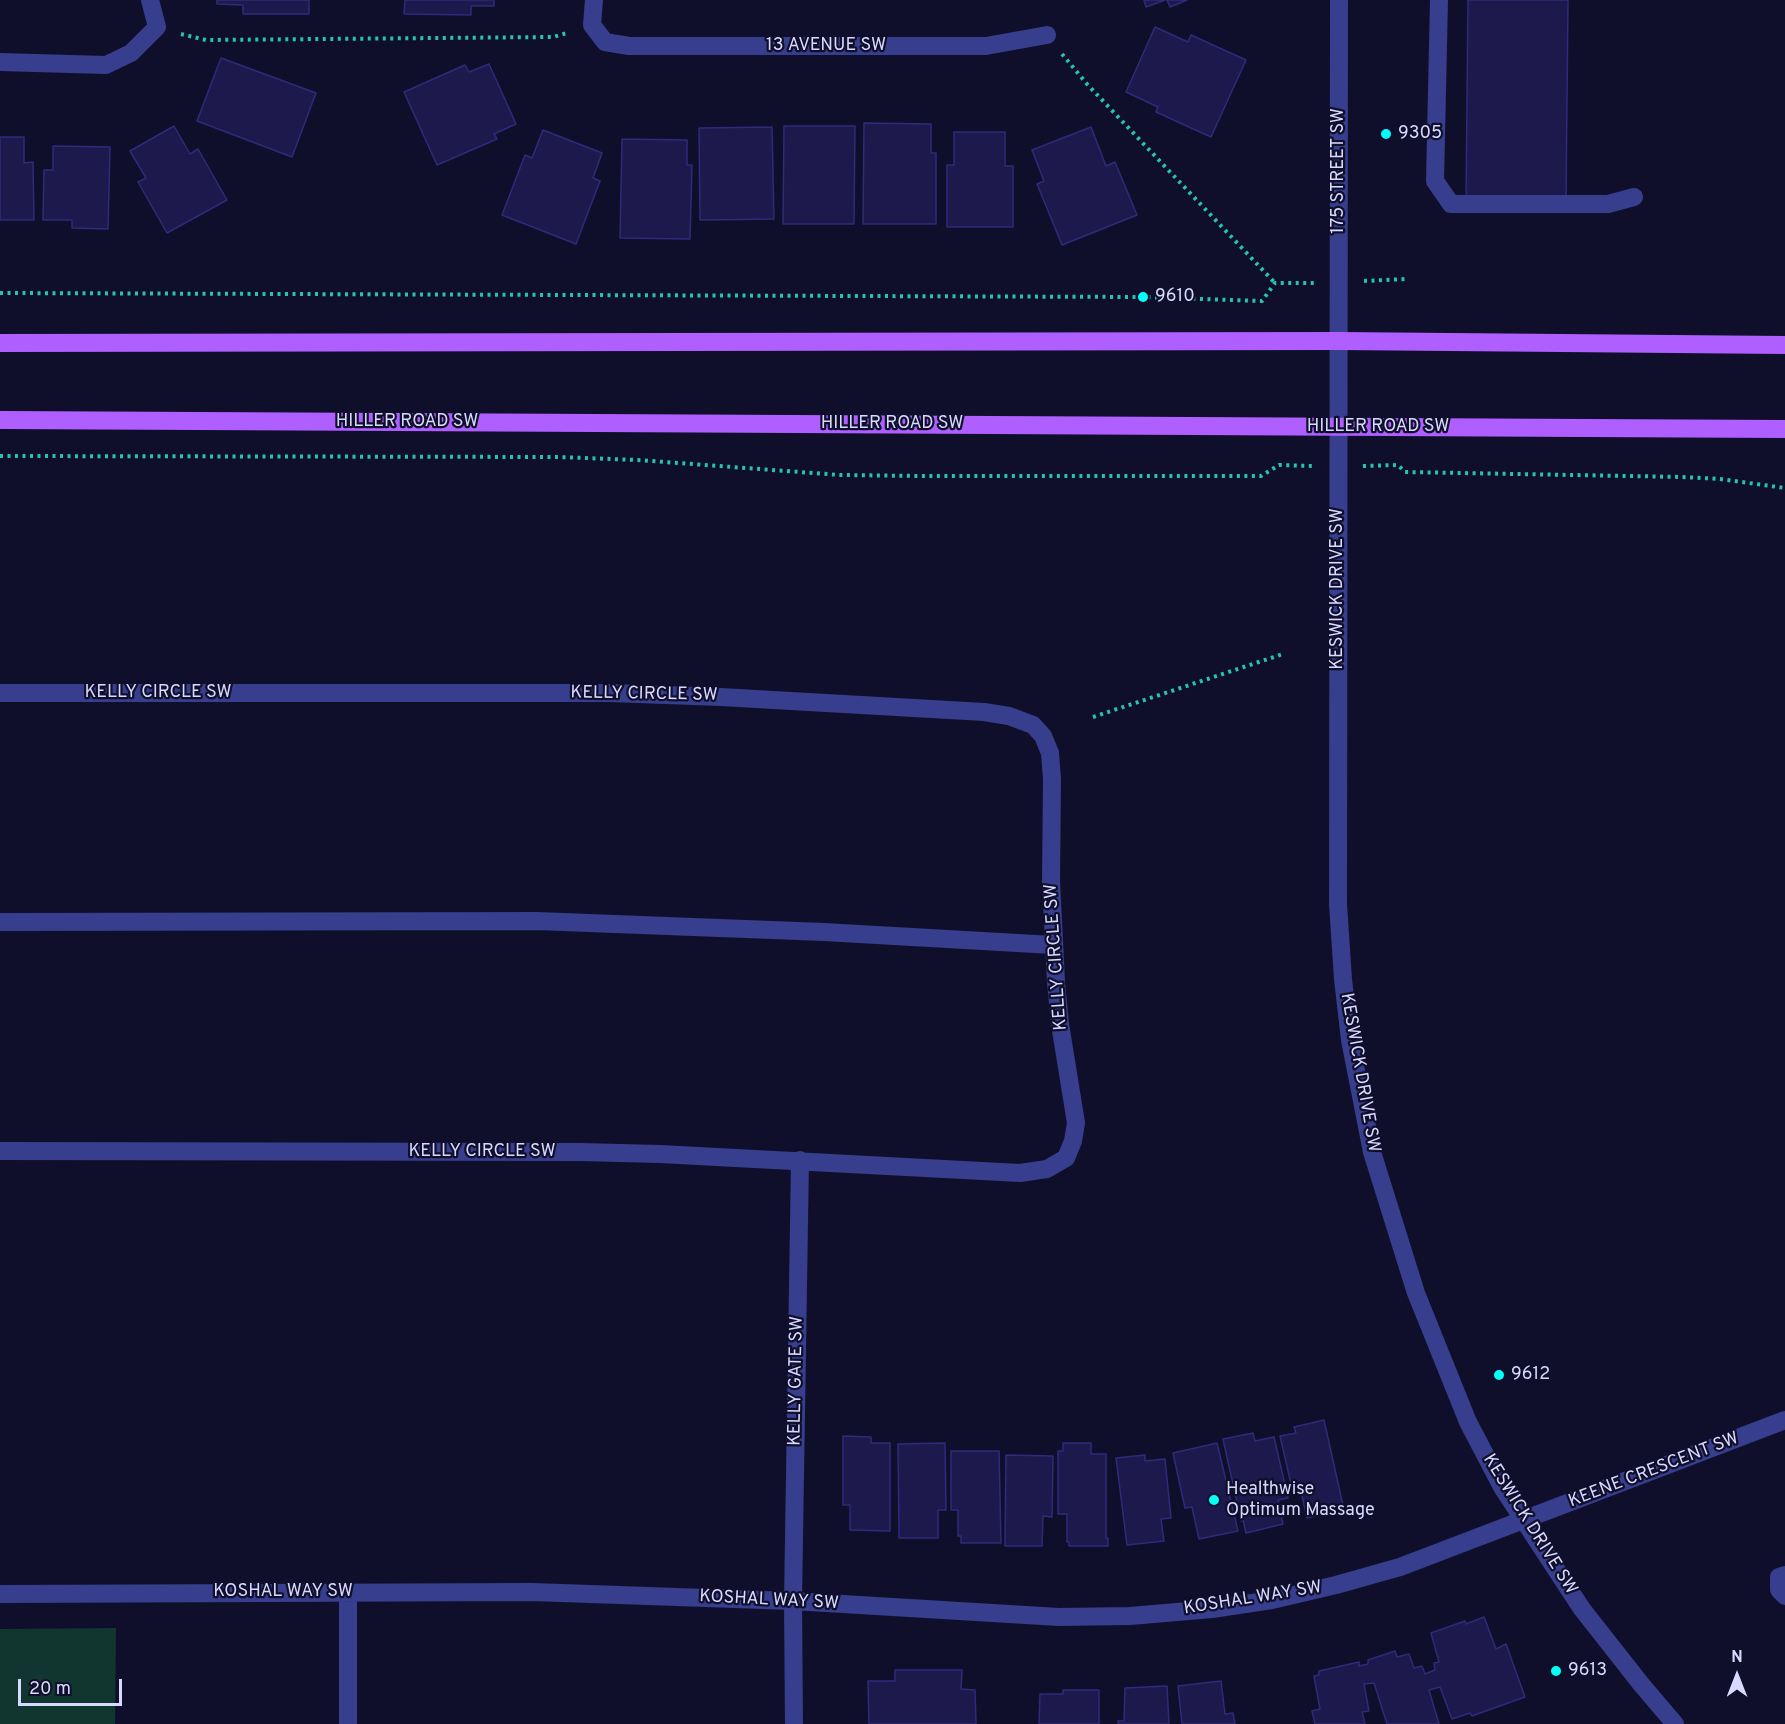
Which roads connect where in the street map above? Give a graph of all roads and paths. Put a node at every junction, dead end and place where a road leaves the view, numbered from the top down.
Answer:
1 (150, 0) edge
2 (594, 0) edge
3 (1339, 0) edge
4 (1439, 0) edge
5 (592, 25) junction
6 (157, 27) junction
7 (1047, 35) joint
8 (0, 62) edge
9 (1634, 197) dead end
10 (1405, 279) dead end
11 (1338, 282) junction
12 (1275, 283) junction
13 (0, 293) edge
14 (1338, 341) junction
15 (0, 343) edge
16 (1785, 345) edge
17 (0, 420) edge
18 (1338, 427) junction
19 (1785, 429) edge
20 (0, 456) edge
21 (1279, 465) dead end
22 (1398, 465) dead end
23 (1785, 488) edge
24 (1283, 654) dead end
25 (0, 693) edge
26 (1093, 717) dead end
27 (0, 922) edge
28 (1053, 945) junction
29 (0, 1151) edge
30 (801, 1160) junction
31 (1785, 1420) edge
32 (1524, 1521) junction
33 (1785, 1575) edge
34 (348, 1592) junction
35 (0, 1593) edge
36 (1785, 1596) edge
37 (793, 1601) junction
38 (348, 1724) edge
39 (794, 1724) edge
40 (1675, 1724) edge

1 - 6 street
2 - 5 street
3 - 11 street, 175 STREET SW
4 - 9 street
5 - 6 path
5 - 7 street, 13 AVENUE SW
6 - 8 street
7 - 12 path
10 - 11 path
11 - 12 path
11 - 14 street, 175 STREET SW
12 - 13 path
14 - 15 main road
14 - 16 main road
14 - 18 street, KESWICK DRIVE SW
17 - 18 main road, HILLER ROAD SW
18 - 19 main road, HILLER ROAD SW
18 - 32 street, KESWICK DRIVE SW
20 - 21 path
22 - 23 path
24 - 26 path
25 - 28 street, KELLY CIRCLE SW
27 - 28 street
28 - 30 street, KELLY CIRCLE SW
29 - 30 street, KELLY CIRCLE SW
30 - 37 street, KELLY GATE SW
31 - 32 street, KEENE CRESCENT SW
32 - 37 street, KOSHAL WAY SW
32 - 40 street, KESWICK DRIVE SW
33 - 36 street
34 - 35 street, KOSHAL WAY SW
34 - 37 street, KOSHAL WAY SW
34 - 38 street
37 - 39 street, KELLY GATE SW

